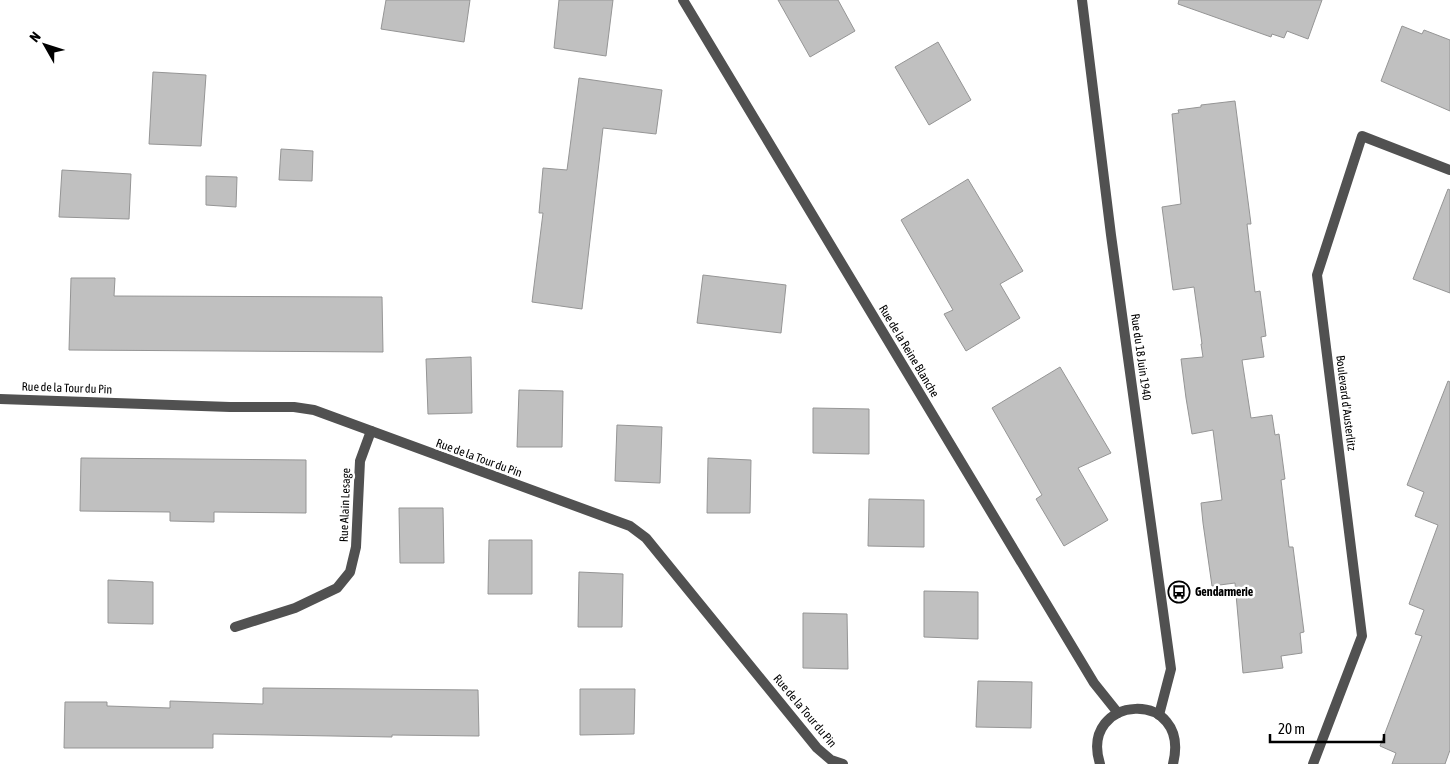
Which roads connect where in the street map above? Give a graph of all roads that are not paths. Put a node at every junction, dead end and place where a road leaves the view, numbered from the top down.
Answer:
1 (683, 0) edge
2 (1082, 0) edge
3 (1450, 170) edge
4 (0, 399) edge
5 (371, 431) junction
6 (235, 627) dead end
7 (1118, 713) junction
8 (1159, 715) junction
9 (843, 764) edge
10 (1099, 764) edge
11 (1173, 764) edge
12 (1313, 764) edge

1 - 7 street, Rue de la Reine Blanche
2 - 8 street, Rue du 18 Juin 1940
3 - 12 street, Boulevard d'Austerlitz
4 - 5 street, Rue de la Tour du Pin
5 - 6 street, Rue Alain Lesage
5 - 9 street, Rue de la Tour du Pin
7 - 8 street
7 - 10 street
8 - 11 street

